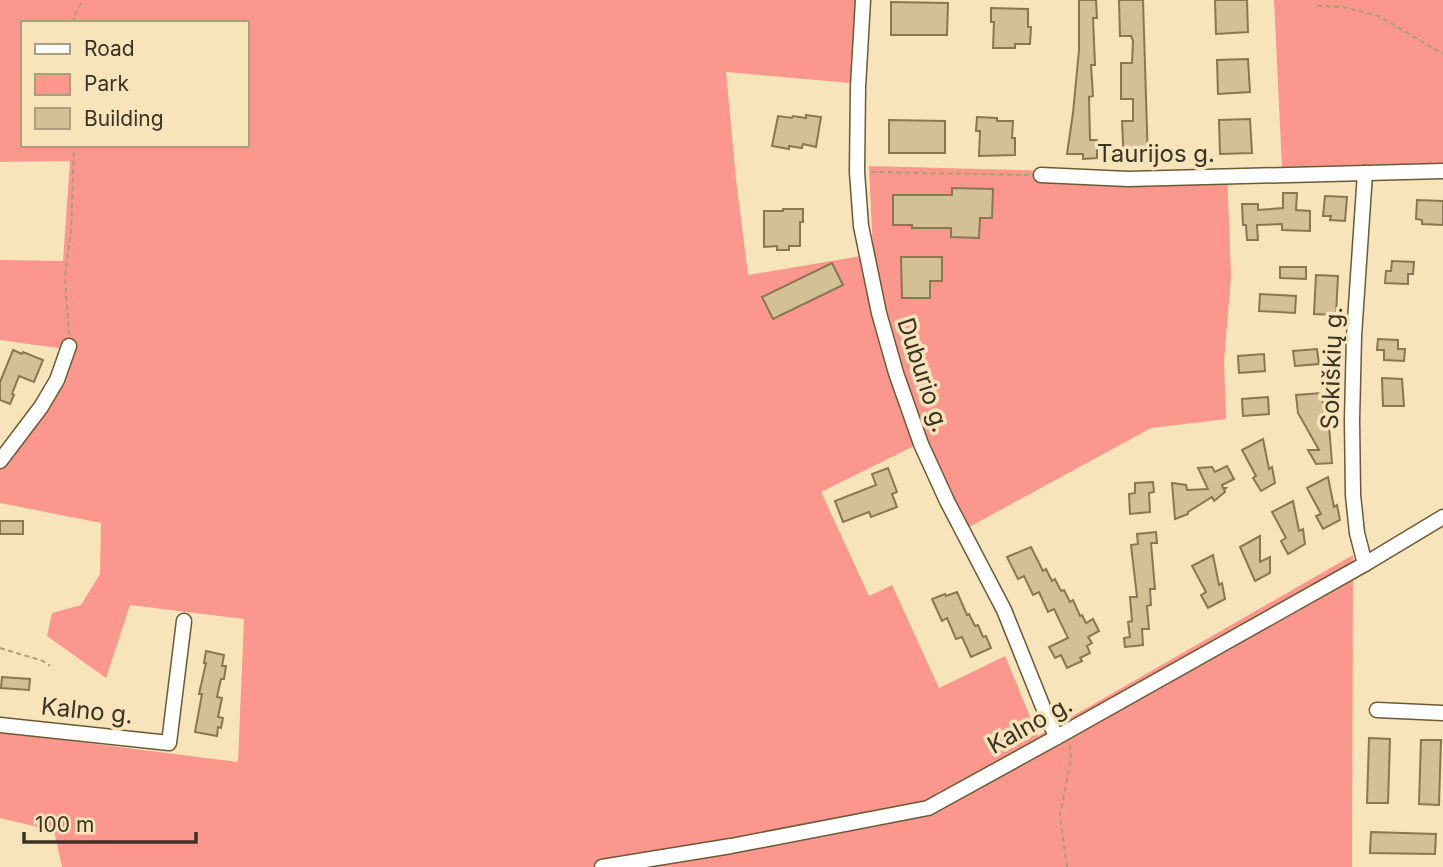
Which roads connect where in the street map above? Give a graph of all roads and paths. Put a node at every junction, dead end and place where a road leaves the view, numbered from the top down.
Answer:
1 (83, 0) edge
2 (863, 0) edge
3 (1317, 6) dead end
4 (74, 21) edge
5 (1443, 54) edge
6 (74, 147) edge
7 (1443, 171) edge
8 (868, 172) dead end
9 (1365, 173) junction
10 (1041, 175) joint
11 (69, 346) joint
12 (0, 461) edge
13 (1443, 517) edge
14 (1365, 564) junction
15 (184, 621) dead end
16 (0, 648) edge
17 (50, 666) dead end
18 (1377, 710) dead end
19 (1443, 713) edge
20 (0, 725) edge
21 (1064, 733) junction
22 (601, 867) edge
23 (1067, 867) edge

1 - 4 path
2 - 21 street, Duburio g.
3 - 5 path
6 - 11 path
7 - 9 street, Taurijos g.
8 - 10 path
9 - 10 street, Taurijos g.
9 - 14 street, Sokiškių g.
11 - 12 street
13 - 14 street, Kalno g.
14 - 21 street, Kalno g.
15 - 20 street, Kalno g.
16 - 17 path
18 - 19 street
21 - 22 street, Kalno g.
21 - 23 path

